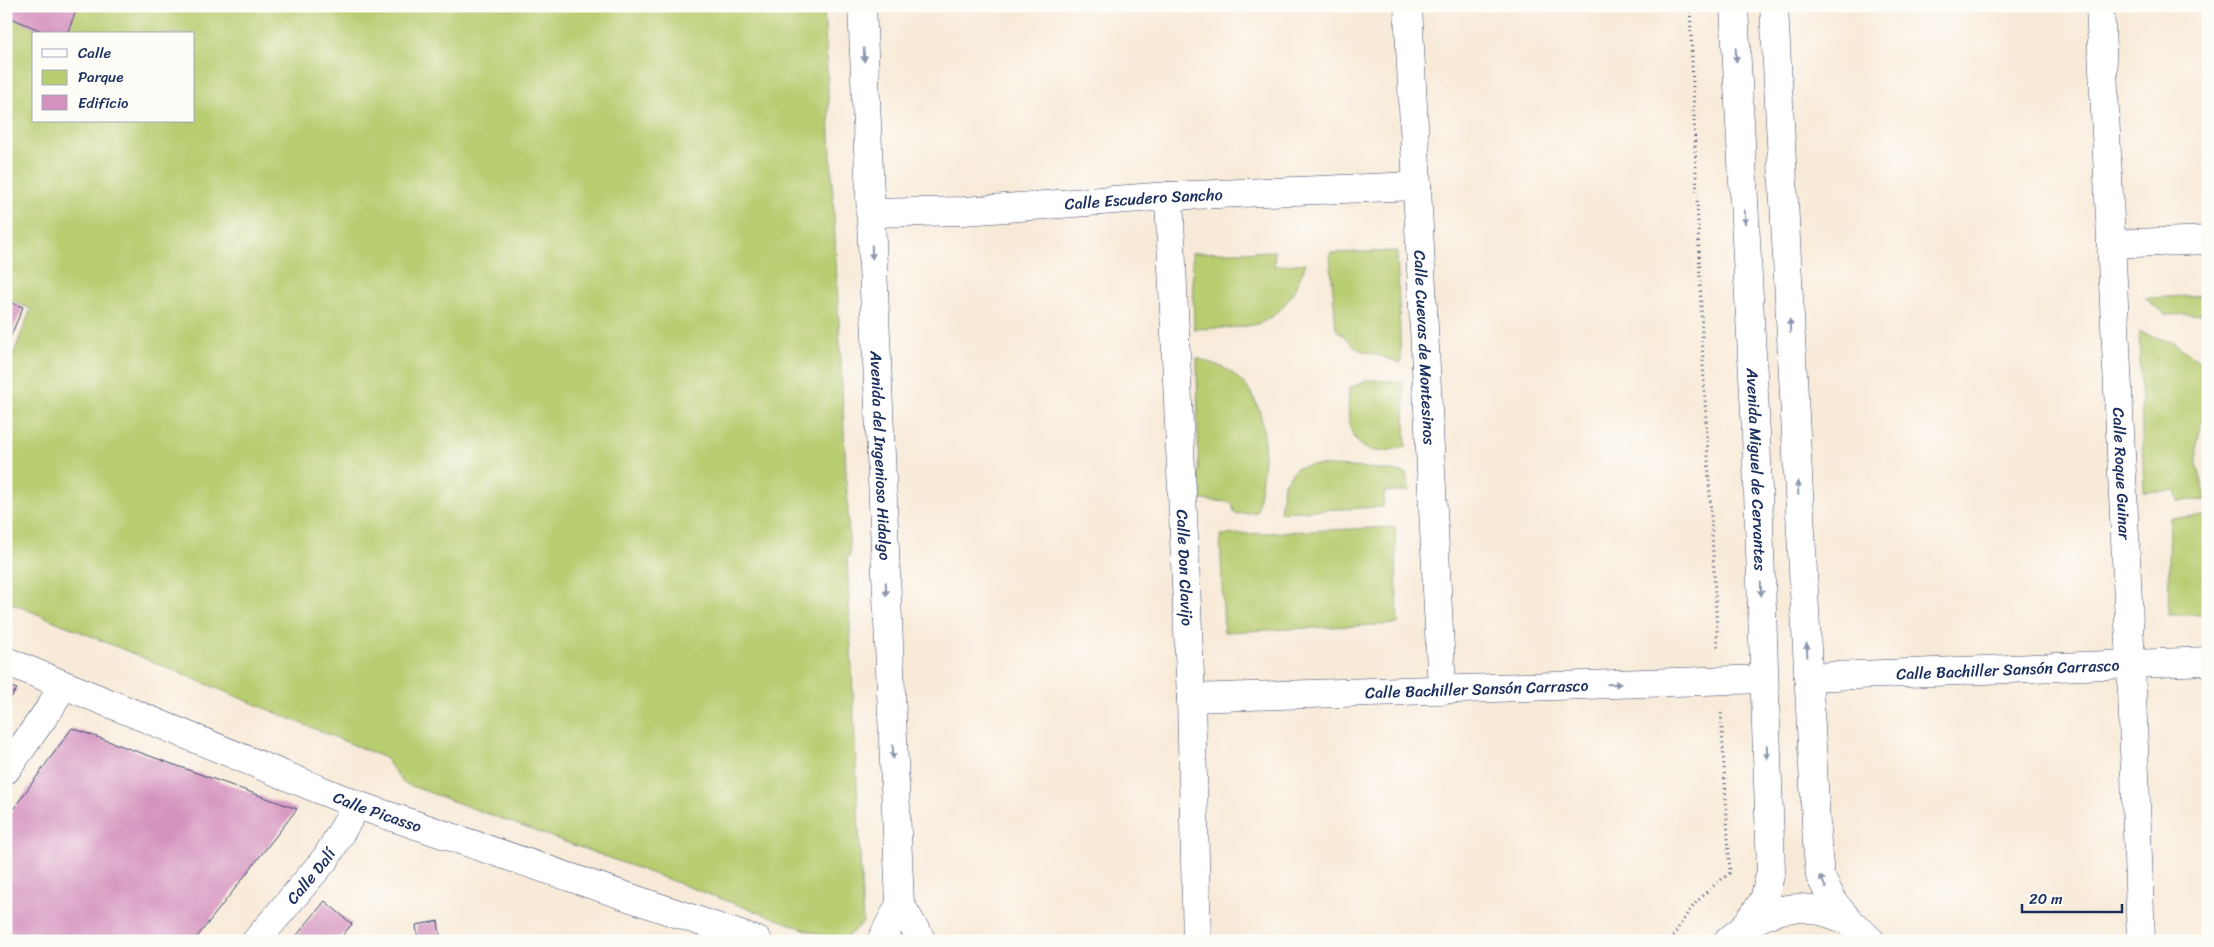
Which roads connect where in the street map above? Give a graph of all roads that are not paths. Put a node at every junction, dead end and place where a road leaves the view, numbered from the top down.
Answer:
1 (862, 6) edge
2 (1408, 6) edge
3 (1734, 6) edge
4 (1774, 6) edge
5 (2100, 6) edge
6 (1417, 186) junction
7 (1169, 196) junction
8 (870, 213) junction
9 (2208, 240) edge
10 (2111, 244) junction
11 (6, 661) edge
12 (2208, 661) edge
13 (2131, 665) junction
14 (1808, 677) junction
15 (1764, 679) junction
16 (63, 685) junction
17 (1442, 690) junction
18 (1191, 698) junction
19 (6, 770) edge
20 (357, 805) junction
21 (900, 904) junction
22 (1850, 922) junction
23 (1737, 933) edge
24 (256, 941) edge
25 (758, 941) edge
26 (881, 941) edge
27 (889, 941) edge
28 (909, 941) edge
29 (922, 941) edge
30 (1196, 941) edge
31 (1871, 941) edge
32 (2142, 941) edge

1 -> 8 street, Avenida del Ingenioso Hidalgo
2 - 6 street, Calle Cuevas de Montesinos
3 -> 15 street, Avenida Miguel de Cervantes
14 -> 4 street
5 - 10 street, Calle Roque Guinar
6 - 7 street, Calle Escudero Sancho
6 - 17 street, Calle Cuevas de Montesinos
7 - 8 street, Calle Escudero Sancho
7 - 18 street, Calle Don Clavijo
8 -> 21 street, Avenida del Ingenioso Hidalgo
9 - 10 street
10 - 13 street, Calle Roque Guinar
11 - 16 street, Calle Picasso
12 - 13 street, Calle Bachiller Sansón Carrasco
13 - 14 street, Calle Bachiller Sansón Carrasco
13 - 32 street, Calle Roque Guinar
22 -> 14 street
17 -> 15 street, Calle Bachiller Sansón Carrasco
15 -> 23 street, Avenida Miguel de Cervantes
16 - 19 street
16 - 20 street, Calle Picasso
17 - 18 street, Calle Bachiller Sansón Carrasco
18 - 30 street, Calle Don Clavijo
20 - 24 street, Calle Dalí
20 - 25 street, Calle Picasso
21 - 26 street, Avenida del Ingenioso Hidalgo
21 - 29 street, Avenida del Ingenioso Hidalgo
22 - 23 street
22 - 31 street
27 - 28 street

